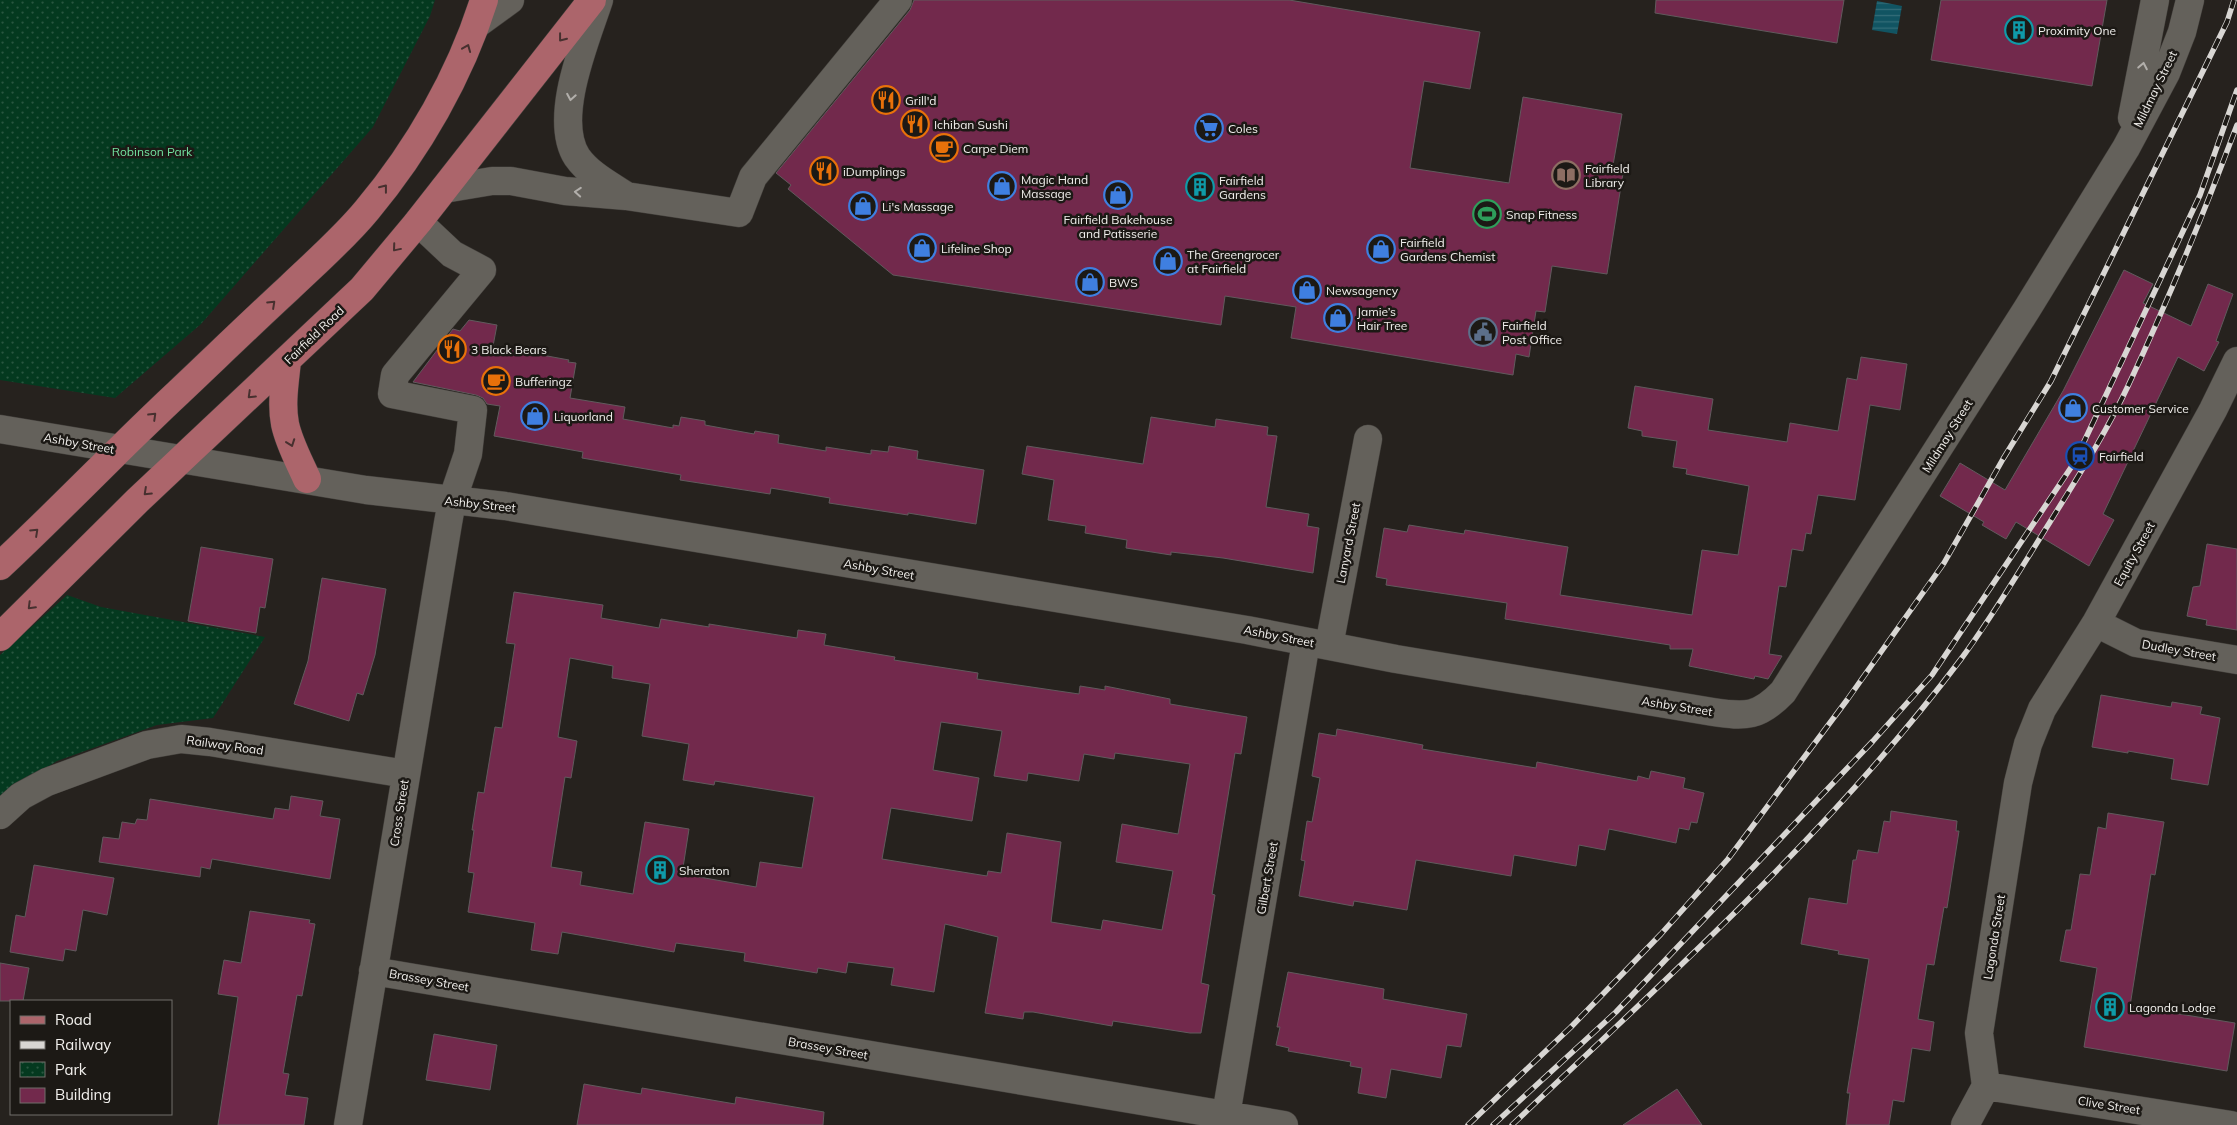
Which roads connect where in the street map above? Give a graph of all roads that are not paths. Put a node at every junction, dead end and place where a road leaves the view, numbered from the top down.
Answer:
1 (510, 0) edge
2 (592, 0) edge
3 (600, 0) edge
4 (898, 0) edge
5 (2155, 0) edge
6 (2190, 0) edge
7 (480, 12) edge
8 (2126, 148) junction
9 (444, 189) junction
10 (626, 196) junction
11 (418, 222) junction
12 (286, 361) junction
13 (2237, 361) edge
14 (0, 430) edge
15 (1368, 439) dead end
16 (119, 450) junction
17 (183, 459) junction
18 (307, 479) junction
19 (452, 501) junction
20 (0, 566) edge
21 (2096, 623) junction
22 (0, 637) edge
23 (1318, 644) junction
24 (2237, 660) edge
25 (1757, 713) joint
26 (2028, 744) joint
27 (406, 774) junction
28 (0, 815) edge
29 (373, 971) junction
30 (1986, 1086) junction
31 (1226, 1115) junction
32 (348, 1125) edge
33 (1284, 1125) edge
34 (1965, 1125) edge
35 (2231, 1125) edge

1 - 7 street
2 -> 9 main road, Fairfield Road
3 -> 10 street
4 - 10 street
8 -> 5 street, Mildmay Street
6 - 8 street, Mildmay Street
16 -> 7 main road
8 - 25 street, Mildmay Street
10 -> 9 street
9 - 11 main road, Fairfield Road
11 -> 12 main road, Fairfield Road
11 - 19 street, Cross Street
12 -> 17 main road, Fairfield Road
12 -> 18 main road
13 - 21 street, Equity Street
14 - 16 street, Ashby Street
15 - 23 street, Lanyard Street
16 - 17 street, Ashby Street
20 -> 16 main road
17 - 18 street, Ashby Street
17 -> 22 main road, Fairfield Road
18 - 19 street, Ashby Street
19 - 23 street, Ashby Street
19 - 27 street, Cross Street
21 - 24 street, Dudley Street
21 - 26 street, Equity Street
23 - 25 street, Ashby Street
23 - 31 street, Gilbert Street
26 - 30 street, Lagonda Street
27 - 28 street, Railway Road
27 - 29 street, Cross Street
29 - 31 street, Brassey Street
29 - 32 street, Cross Street
30 - 34 street
30 - 35 street, Clive Street
31 - 33 street, Brassey Street

